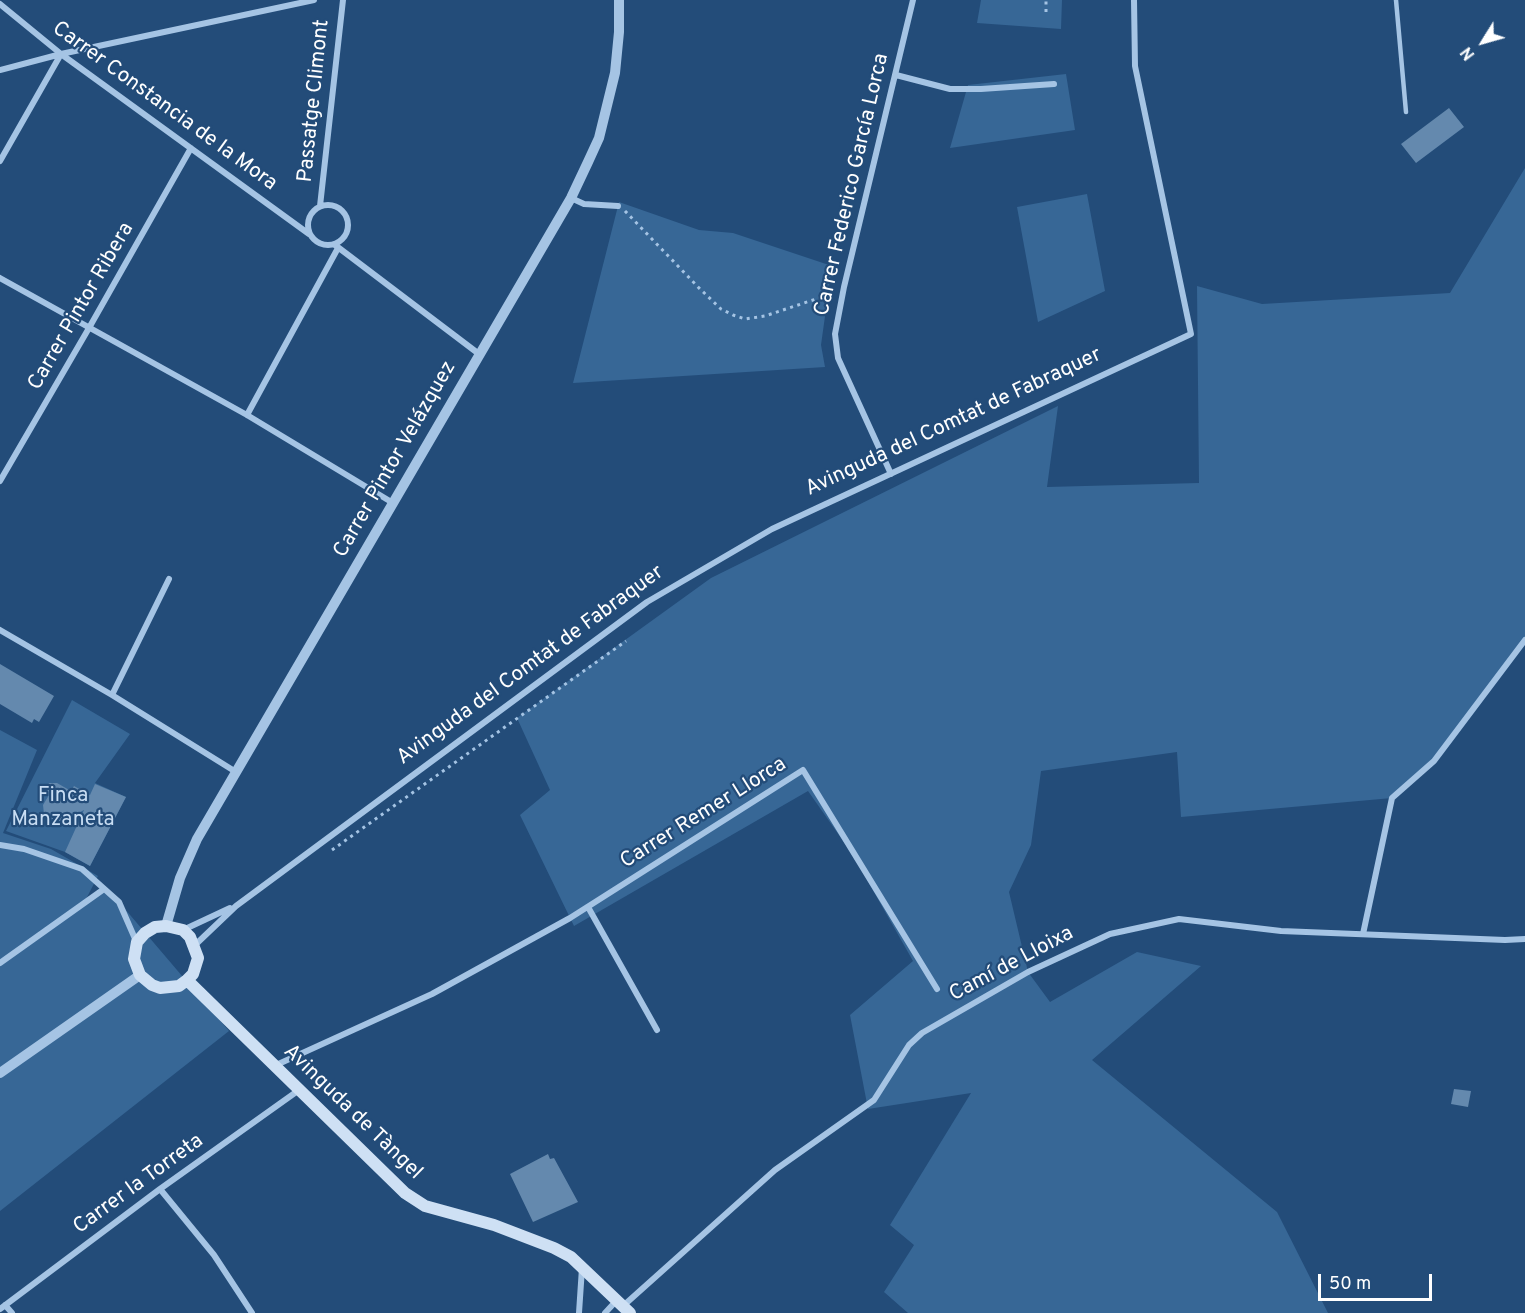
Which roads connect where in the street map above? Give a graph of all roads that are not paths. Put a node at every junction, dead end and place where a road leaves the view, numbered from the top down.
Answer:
1 (314, 0) edge
2 (343, 0) edge
3 (619, 0) edge
4 (913, 0) edge
5 (1134, 0) edge
6 (1396, 0) edge
7 (0, 4) edge
8 (61, 54) junction
9 (0, 70) edge
10 (896, 75) junction
11 (1054, 84) dead end
12 (1406, 112) dead end
13 (191, 148) junction
14 (0, 161) edge
15 (571, 198) junction
16 (320, 206) junction
17 (618, 206) road end
18 (309, 234) junction
19 (336, 246) junction
20 (0, 278) edge
21 (90, 328) junction
22 (479, 354) junction
23 (247, 415) junction
24 (891, 474) junction
25 (0, 481) edge
26 (393, 503) junction
27 (169, 579) dead end
28 (0, 630) edge
29 (1525, 640) edge
30 (112, 695) junction
31 (236, 772) junction
32 (0, 845) edge
33 (104, 889) junction
34 (236, 906) junction
35 (588, 907) junction
36 (166, 926) junction
37 (183, 930) junction
38 (1363, 934) junction
39 (1525, 939) edge
40 (137, 942) junction
41 (194, 946) junction
42 (0, 963) edge
43 (140, 975) junction
44 (187, 980) junction
45 (937, 989) dead end
46 (657, 1030) dead end
47 (274, 1066) junction
48 (0, 1073) edge
49 (299, 1090) junction
50 (160, 1189) junction
51 (582, 1267) junction
52 (624, 1306) edge
53 (3, 1307) edge
54 (12, 1313) edge
55 (252, 1313) edge
56 (579, 1313) edge
57 (605, 1313) edge

1 - 8 street
2 - 16 street, Passatge Climont
3 - 15 street, Carrer Pintor Velázquez
4 - 10 street, Carrer Federico García Lorca
5 - 24 street, Avinguda del Comtat de Fabraquer
6 - 12 lane
7 - 8 street, Carrer Constancia de la Mora
8 - 9 street
8 - 13 street, Carrer Constancia de la Mora
8 - 14 street
10 - 11 street
10 - 24 street, Carrer Federico García Lorca
13 - 18 street, Carrer Constancia de la Mora
13 - 21 street, Carrer Pintor Ribera
15 - 17 street
15 - 22 street, Carrer Pintor Velázquez
16 - 18 street
16 - 19 street
18 - 19 street
19 - 22 street
19 - 23 street
20 - 21 street
21 - 23 street
21 - 25 street, Carrer Pintor Ribera
22 - 26 street, Carrer Pintor Velázquez
23 - 26 street
24 - 34 street, Avinguda del Comtat de Fabraquer
26 - 31 street, Carrer Pintor Velázquez
27 - 30 street
28 - 30 street
29 - 38 street
30 - 31 street
31 - 36 street, Carrer Pintor Velázquez
32 - 33 street
33 - 40 street
33 - 42 street
34 - 37 street, Avinguda del Comtat de Fabraquer
34 - 41 street, Avinguda del Comtat de Fabraquer
35 - 45 street, Carrer Remer Llorca
35 - 46 street
35 - 47 street, Carrer Remer Llorca
36 - 37 main road
36 - 40 main road
37 - 41 main road
38 - 39 street, Camí de Lloixa
38 - 52 street, Camí de Lloixa
40 - 43 main road
41 - 44 main road
43 - 44 main road
43 - 48 street
44 - 47 main road, Avinguda de Tàngel
47 - 49 main road, Avinguda de Tàngel
49 - 50 street, Carrer la Torreta
49 - 51 main road, Avinguda de Tàngel
50 - 53 street, Carrer la Torreta
50 - 55 street
51 - 52 main road, Avinguda de Tàngel
51 - 56 street
52 - 57 street, Camí de Lloixa
53 - 54 street

